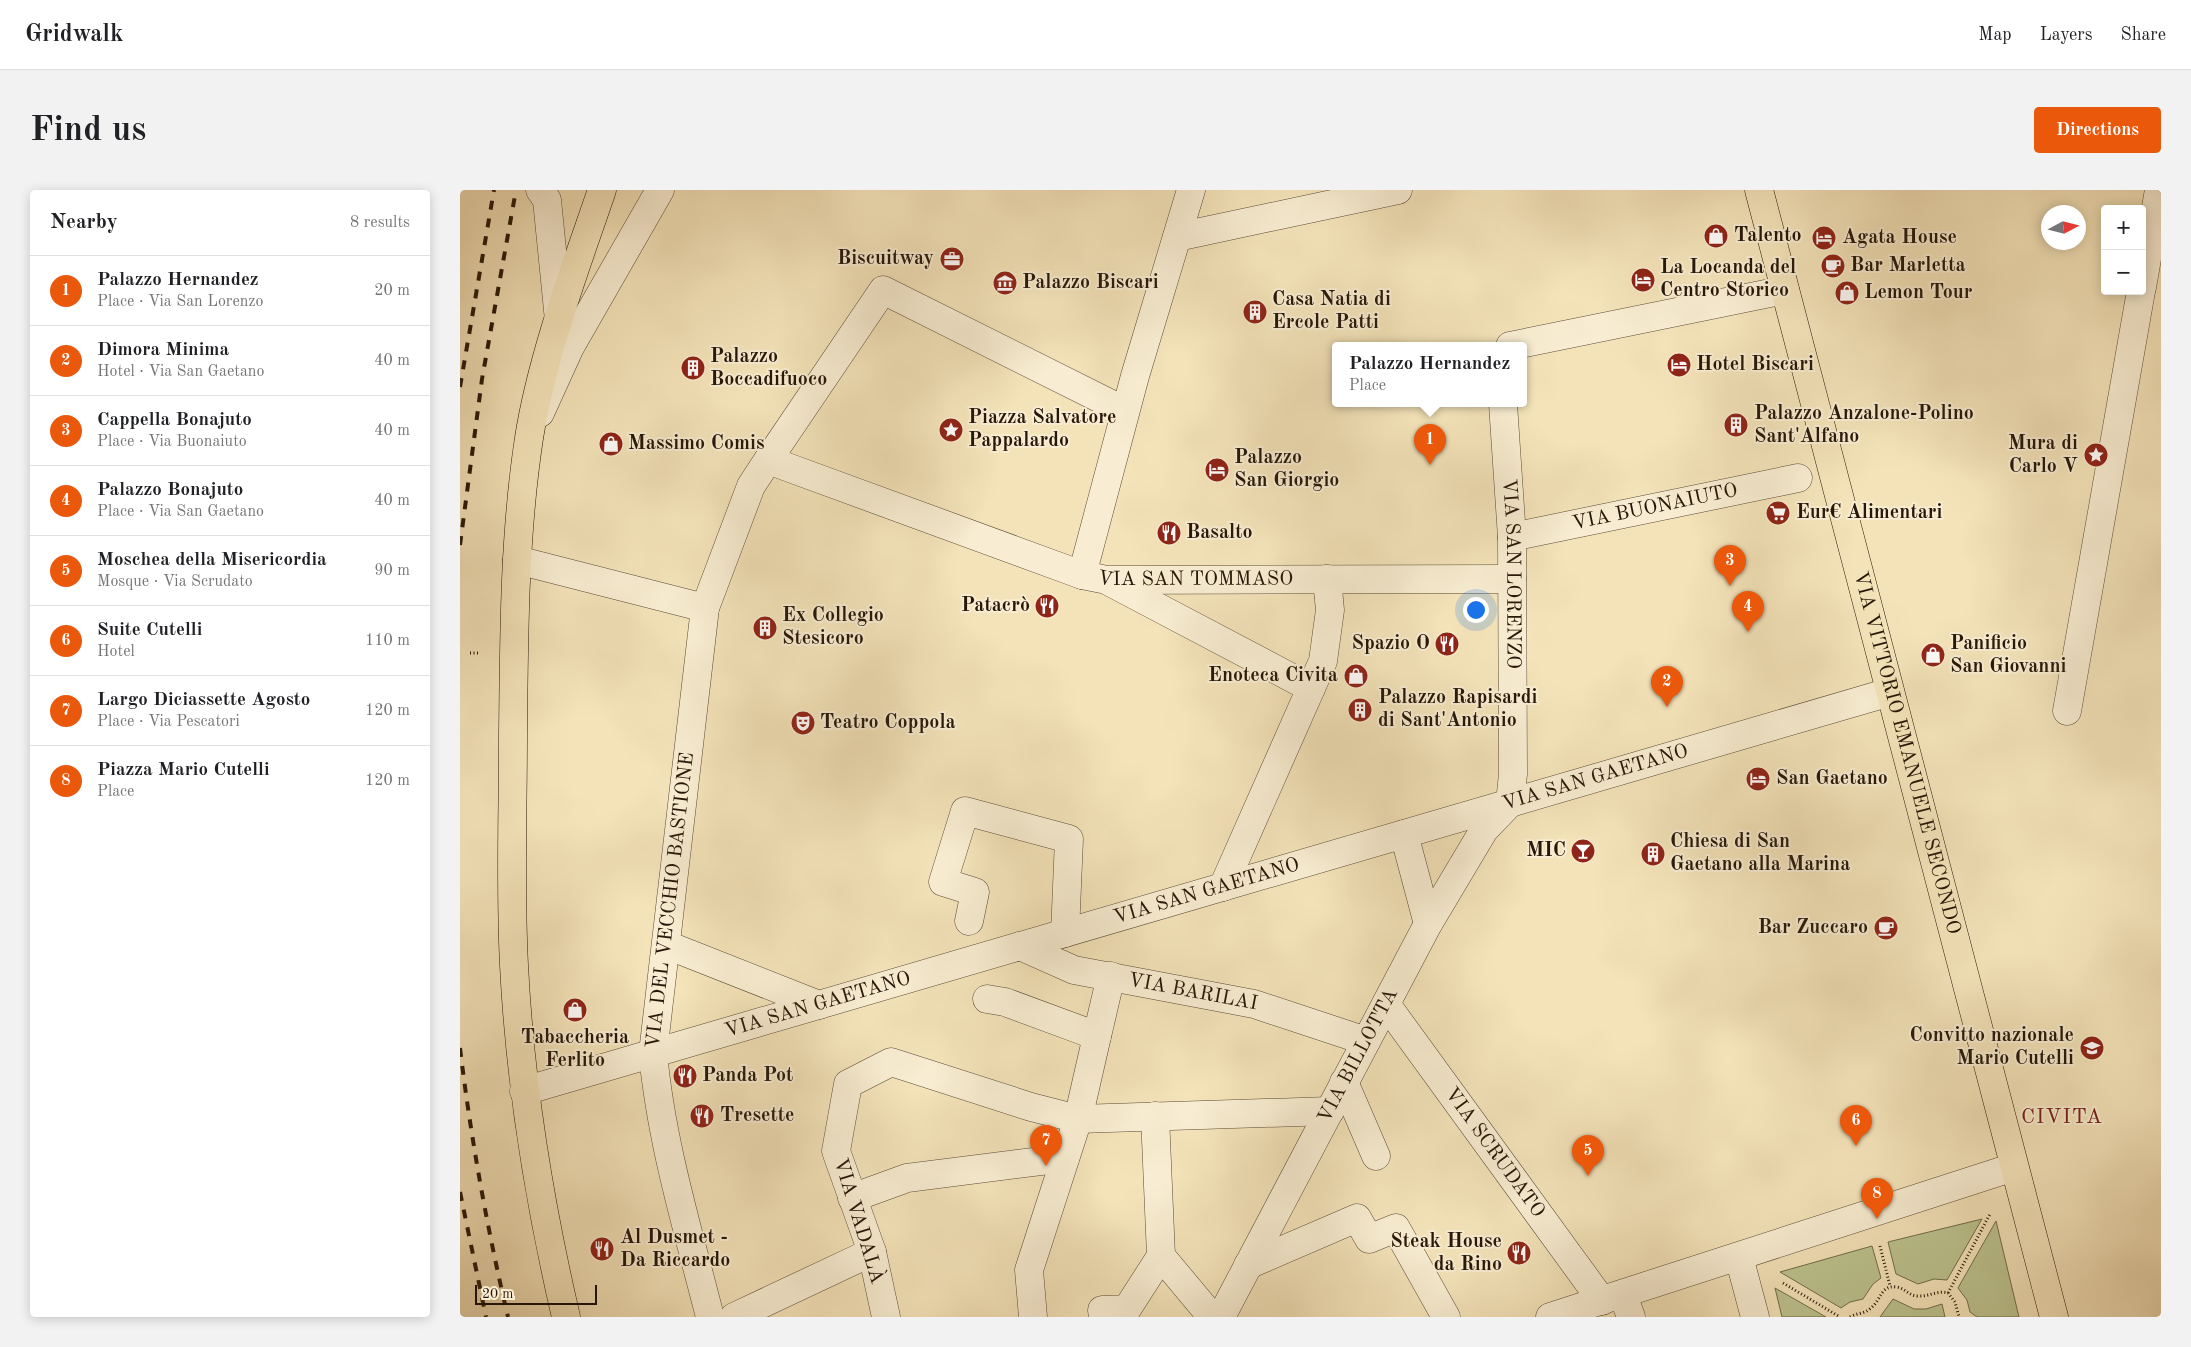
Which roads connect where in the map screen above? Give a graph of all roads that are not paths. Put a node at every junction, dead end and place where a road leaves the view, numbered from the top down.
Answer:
1 (540, 190) edge
2 (602, 190) edge
3 (660, 190) edge
4 (1191, 190) edge
5 (1398, 190) edge
6 (1759, 190) edge
7 (2160, 190) edge
8 (1177, 237) junction
9 (2146, 265) edge
10 (1785, 290) junction
11 (2140, 295) edge
12 (559, 320) junction
13 (1527, 343) edge
14 (1503, 407) edge
15 (1125, 411) junction
16 (529, 437) junction
17 (768, 460) junction
18 (1798, 478) dead end
19 (1512, 537) junction
20 (517, 560) junction
21 (1094, 577) junction
22 (1327, 579) junction
23 (1512, 579) junction
24 (705, 608) junction
25 (1311, 688) junction
26 (1890, 692) junction
27 (2067, 711) dead end
28 (1510, 803) junction
29 (1404, 834) junction
30 (1222, 887) junction
31 (969, 921) dead end
32 (1428, 924) junction
33 (1065, 933) junction
34 (667, 945) junction
35 (1020, 946) junction
36 (1111, 976) junction
37 (987, 999) dead end
38 (1386, 1004) junction
39 (820, 1005) junction
40 (1097, 1036) junction
41 (1366, 1041) junction
42 (653, 1053) junction
43 (1344, 1082) junction
44 (524, 1091) junction
45 (1330, 1110) junction
46 (1155, 1116) junction
47 (1078, 1119) junction
48 (1376, 1156) dead end
49 (1065, 1158) junction
50 (2014, 1167) junction
51 (852, 1198) junction
52 (872, 1252) junction
53 (1161, 1256) junction
54 (1732, 1259) junction
55 (1248, 1265) junction
56 (1619, 1304) edge
57 (1115, 1313) edge
58 (566, 1317) edge
59 (710, 1317) edge
60 (734, 1317) edge
61 (886, 1317) edge
62 (1034, 1317) edge
63 (1212, 1317) edge
64 (1221, 1317) edge
65 (1446, 1317) edge
66 (1550, 1317) edge
67 (1755, 1317) edge
68 (2054, 1317) edge

1 - 12 street
2 - 12 main road
3 - 16 street
4 - 8 street
5 - 8 street
6 - 10 main road, VIA VITTORIO EMANUELE SECONDO
7 - 9 street
8 - 15 street
10 - 13 street
10 - 26 main road, VIA VITTORIO EMANUELE SECONDO
11 - 27 street
12 - 16 main road
14 - 19 street, VIA SAN LORENZO
15 - 17 street, VIA DEL VECCHIO BASTIONE
15 - 21 street
16 - 20 main road
17 - 21 street
17 - 24 street, VIA DEL VECCHIO BASTIONE
18 - 19 street, VIA BUONAIUTO
19 - 23 street, VIA SAN LORENZO
20 - 24 street
20 - 44 main road
21 - 22 street, VIA SAN TOMMASO
21 - 25 street, VIA SAN TOMMASO
22 - 23 street, VIA SAN TOMMASO
22 - 25 street
23 - 28 street, VIA SAN LORENZO
24 - 34 street, VIA DEL VECCHIO BASTIONE
25 - 30 street
26 - 28 street, VIA SAN GAETANO
26 - 50 main road, VIA VITTORIO EMANUELE SECONDO
28 - 29 street, VIA SAN GAETANO
28 - 32 street, VIA BILLOTTA
29 - 30 street, VIA SAN GAETANO
29 - 32 street
30 - 33 street, VIA SAN GAETANO
31 - 33 street
32 - 38 street, VIA BILLOTTA
33 - 35 street, VIA SAN GAETANO
34 - 39 street
34 - 42 street, VIA DEL VECCHIO BASTIONE
35 - 36 street, VIA BARILAI
35 - 39 street, VIA SAN GAETANO
36 - 40 street
36 - 41 street, VIA BARILAI
37 - 40 street
38 - 41 street, VIA BILLOTTA
38 - 56 street, VIA SCRUDATO
39 - 42 street, VIA SAN GAETANO
40 - 47 street
41 - 43 street, VIA BILLOTTA
42 - 44 street, VIA SAN GAETANO
42 - 59 street, VIA DEL VECCHIO BASTIONE
43 - 45 street, VIA BILLOTTA
43 - 48 street
44 - 58 main road
45 - 46 street
45 - 55 street, VIA BILLOTTA
46 - 47 street
46 - 53 street
47 - 49 street
47 - 51 street, VIA VADALÀ
49 - 51 street
49 - 62 street
50 - 54 street
50 - 68 main road, VIA VITTORIO EMANUELE SECONDO
51 - 52 street, VIA VADALÀ
52 - 60 street
52 - 61 street, VIA VADALÀ
53 - 57 street
53 - 63 street
54 - 56 street
54 - 67 street
55 - 64 street, VIA BILLOTTA
55 - 65 street
56 - 66 street

